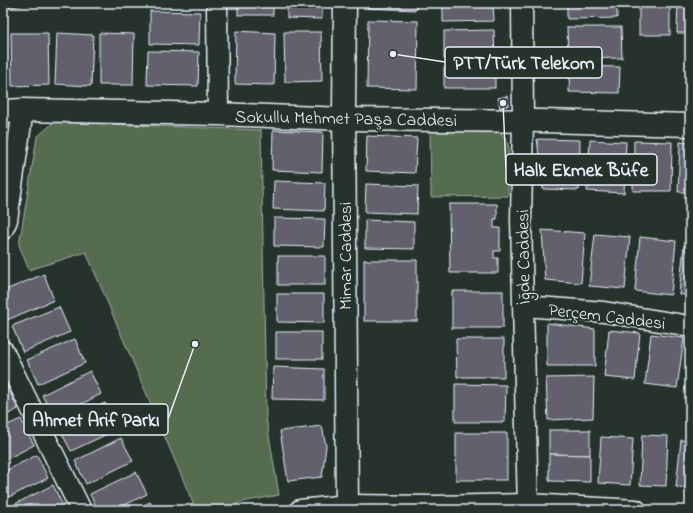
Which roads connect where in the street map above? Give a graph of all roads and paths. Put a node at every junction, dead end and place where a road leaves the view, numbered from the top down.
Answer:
1 (217, 3) edge
2 (346, 3) edge
3 (522, 3) edge
4 (13, 111) edge
5 (218, 114) junction
6 (345, 119) junction
7 (523, 121) junction
8 (690, 125) edge
9 (3, 229) edge
10 (524, 306) junction
11 (690, 326) edge
12 (3, 351) edge
13 (528, 507) edge
14 (347, 508) edge
15 (435, 508) edge
16 (81, 510) edge
17 (300, 510) edge
18 (636, 510) edge

1 - 5 street
2 - 6 main road, Mimar Caddesi
3 - 7 street, İğde Caddesi
4 - 5 main road, Sokullu Mehmet Paşa Caddesi
4 - 9 street
5 - 6 main road, Sokullu Mehmet Paşa Caddesi
6 - 7 main road, Sokullu Mehmet Paşa Caddesi
6 - 14 main road, Mimar Caddesi
7 - 8 main road, Sokullu Mehmet Paşa Caddesi
7 - 10 street, İğde Caddesi
10 - 11 street, Perçem Caddesi
10 - 13 street, İğde Caddesi
12 - 16 street
13 - 15 street
13 - 18 street
14 - 15 street
14 - 17 street

